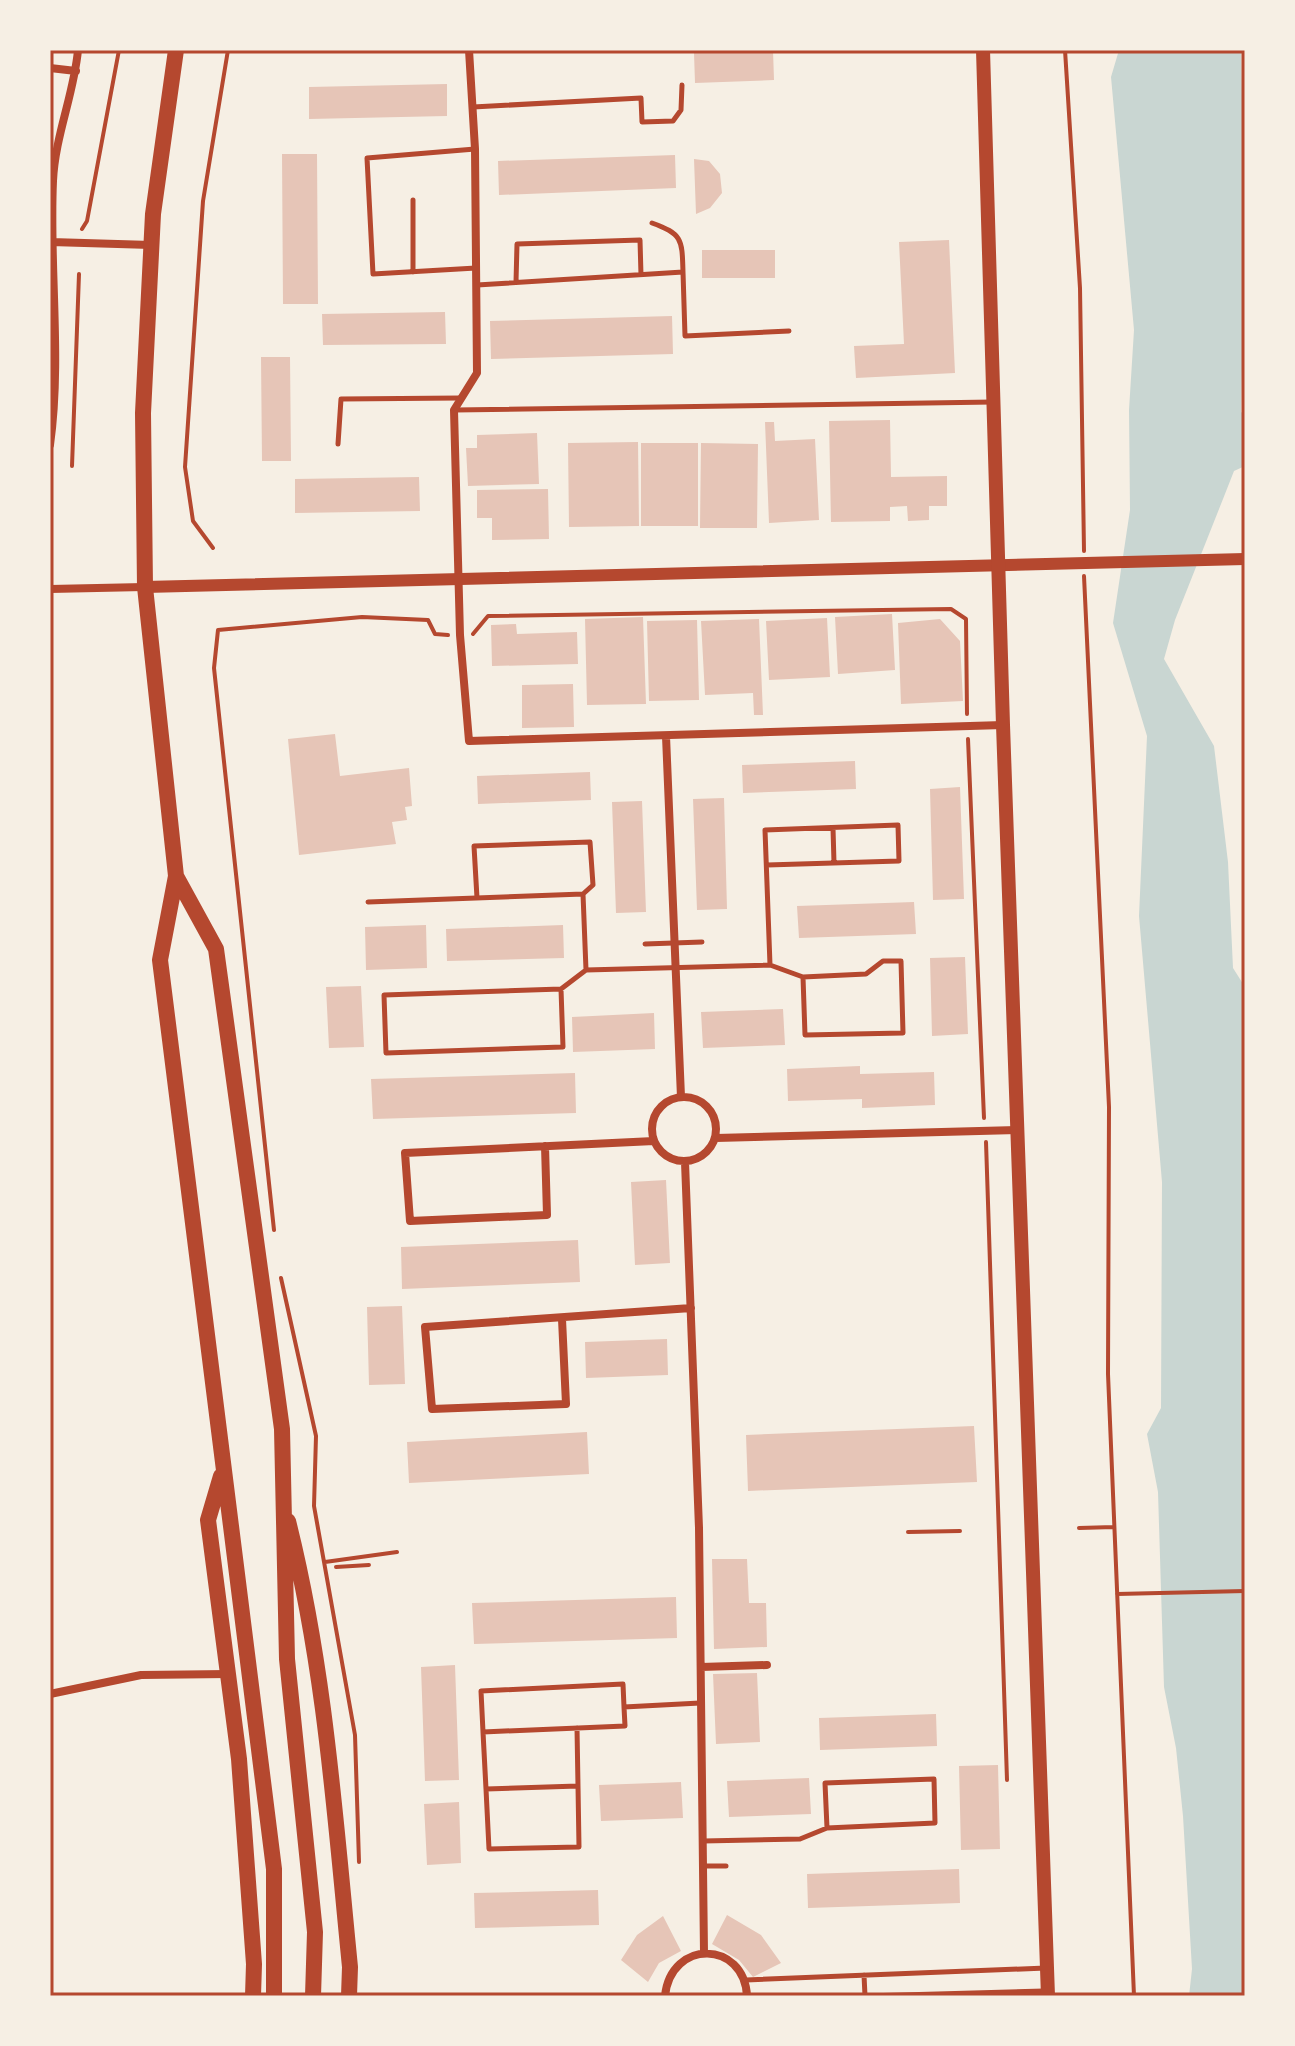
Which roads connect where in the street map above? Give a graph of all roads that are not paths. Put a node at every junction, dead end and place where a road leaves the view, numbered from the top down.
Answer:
1 (78, 50) edge
2 (176, 50) edge
3 (469, 50) edge
4 (983, 50) edge
5 (50, 68) edge
6 (76, 71) junction
7 (682, 85) dead end
8 (472, 107) junction
9 (475, 149) junction
10 (413, 200) dead end
11 (652, 223) dead end
12 (52, 242) edge
13 (151, 245) junction
14 (476, 268) junction
15 (413, 272) junction
16 (683, 272) junction
17 (641, 275) junction
18 (516, 282) junction
19 (476, 285) junction
20 (789, 331) dead end
21 (52, 371) edge
22 (460, 398) junction
23 (995, 401) junction
24 (454, 410) junction
25 (338, 444) dead end
26 (50, 445) edge
27 (1245, 559) edge
28 (999, 567) junction
29 (460, 580) junction
30 (145, 587) junction
31 (50, 589) edge
32 (1003, 725) junction
33 (666, 736) junction
34 (833, 828) junction
35 (834, 863) junction
36 (767, 865) junction
37 (176, 876) junction
38 (583, 894) junction
39 (477, 898) junction
40 (368, 902) dead end
41 (702, 942) dead end
42 (675, 943) junction
43 (645, 944) dead end
44 (770, 965) junction
45 (676, 967) junction
46 (586, 970) junction
47 (803, 977) junction
48 (561, 989) junction
49 (681, 1097) junction
50 (1017, 1130) junction
51 (716, 1138) junction
52 (654, 1141) junction
53 (545, 1146) junction
54 (685, 1162) junction
55 (691, 1308) junction
56 (562, 1319) junction
57 (222, 1471) junction
58 (283, 1501) junction
59 (767, 1665) dead end
60 (701, 1667) junction
61 (229, 1674) junction
62 (50, 1694) edge
63 (701, 1703) junction
64 (624, 1707) junction
65 (577, 1728) junction
66 (483, 1732) junction
67 (578, 1786) junction
68 (486, 1789) junction
69 (827, 1828) junction
70 (703, 1841) junction
71 (703, 1866) junction
72 (726, 1866) dead end
73 (704, 1953) junction
74 (1047, 1968) junction
75 (864, 1975) junction
76 (746, 1980) junction
77 (1048, 1994) edge
78 (253, 1996) edge
79 (274, 1996) edge
80 (313, 1996) edge
81 (349, 1996) edge
82 (665, 1996) edge
83 (747, 1996) edge
84 (865, 1996) edge

1 - 6 street
2 - 13 main road
3 - 8 street
4 - 23 main road
5 - 6 street
6 - 12 street
7 - 8 lane
8 - 9 street
9 - 14 street
9 - 15 lane
10 - 15 lane
11 - 16 lane
12 - 13 street
12 - 21 street
13 - 30 main road
14 - 15 lane
14 - 19 street
16 - 17 lane
16 - 20 lane
17 - 18 lane
17 - 18 lane
18 - 19 lane
19 - 22 street
21 - 26 street
22 - 24 street
22 - 25 lane
23 - 24 lane
23 - 28 main road
24 - 29 street
27 - 28 street
28 - 29 street
28 - 32 main road
29 - 30 street
29 - 33 street
30 - 31 street
30 - 37 main road
32 - 33 street
32 - 50 main road
33 - 42 street
34 - 35 lane
34 - 35 lane
34 - 36 lane
35 - 36 lane
36 - 44 lane
37 - 57 main road
37 - 58 main road
38 - 39 lane
38 - 39 lane
38 - 46 lane
39 - 40 lane
41 - 42 lane
42 - 43 lane
42 - 45 street
44 - 45 lane
44 - 47 lane
45 - 46 lane
45 - 49 street
46 - 48 lane
47 - 47 lane
48 - 48 lane
49 - 51 street
49 - 52 street
50 - 51 street
50 - 74 main road
51 - 54 street
52 - 53 street
52 - 54 street
53 - 53 street
54 - 55 street
55 - 56 street
55 - 60 street
56 - 56 street
57 - 61 main road
57 - 79 main road
58 - 80 main road
58 - 81 main road
59 - 60 street
60 - 63 street
61 - 62 street
61 - 78 main road
63 - 64 lane
63 - 70 street
64 - 65 lane
64 - 66 lane
65 - 66 lane
65 - 67 lane
66 - 68 lane
67 - 68 lane
67 - 68 lane
69 - 69 lane
69 - 70 lane
70 - 71 street
71 - 72 lane
71 - 73 street
73 - 76 street
73 - 82 street
74 - 75 lane
74 - 77 main road
75 - 76 lane
75 - 84 lane
76 - 83 street
77 - 84 lane

